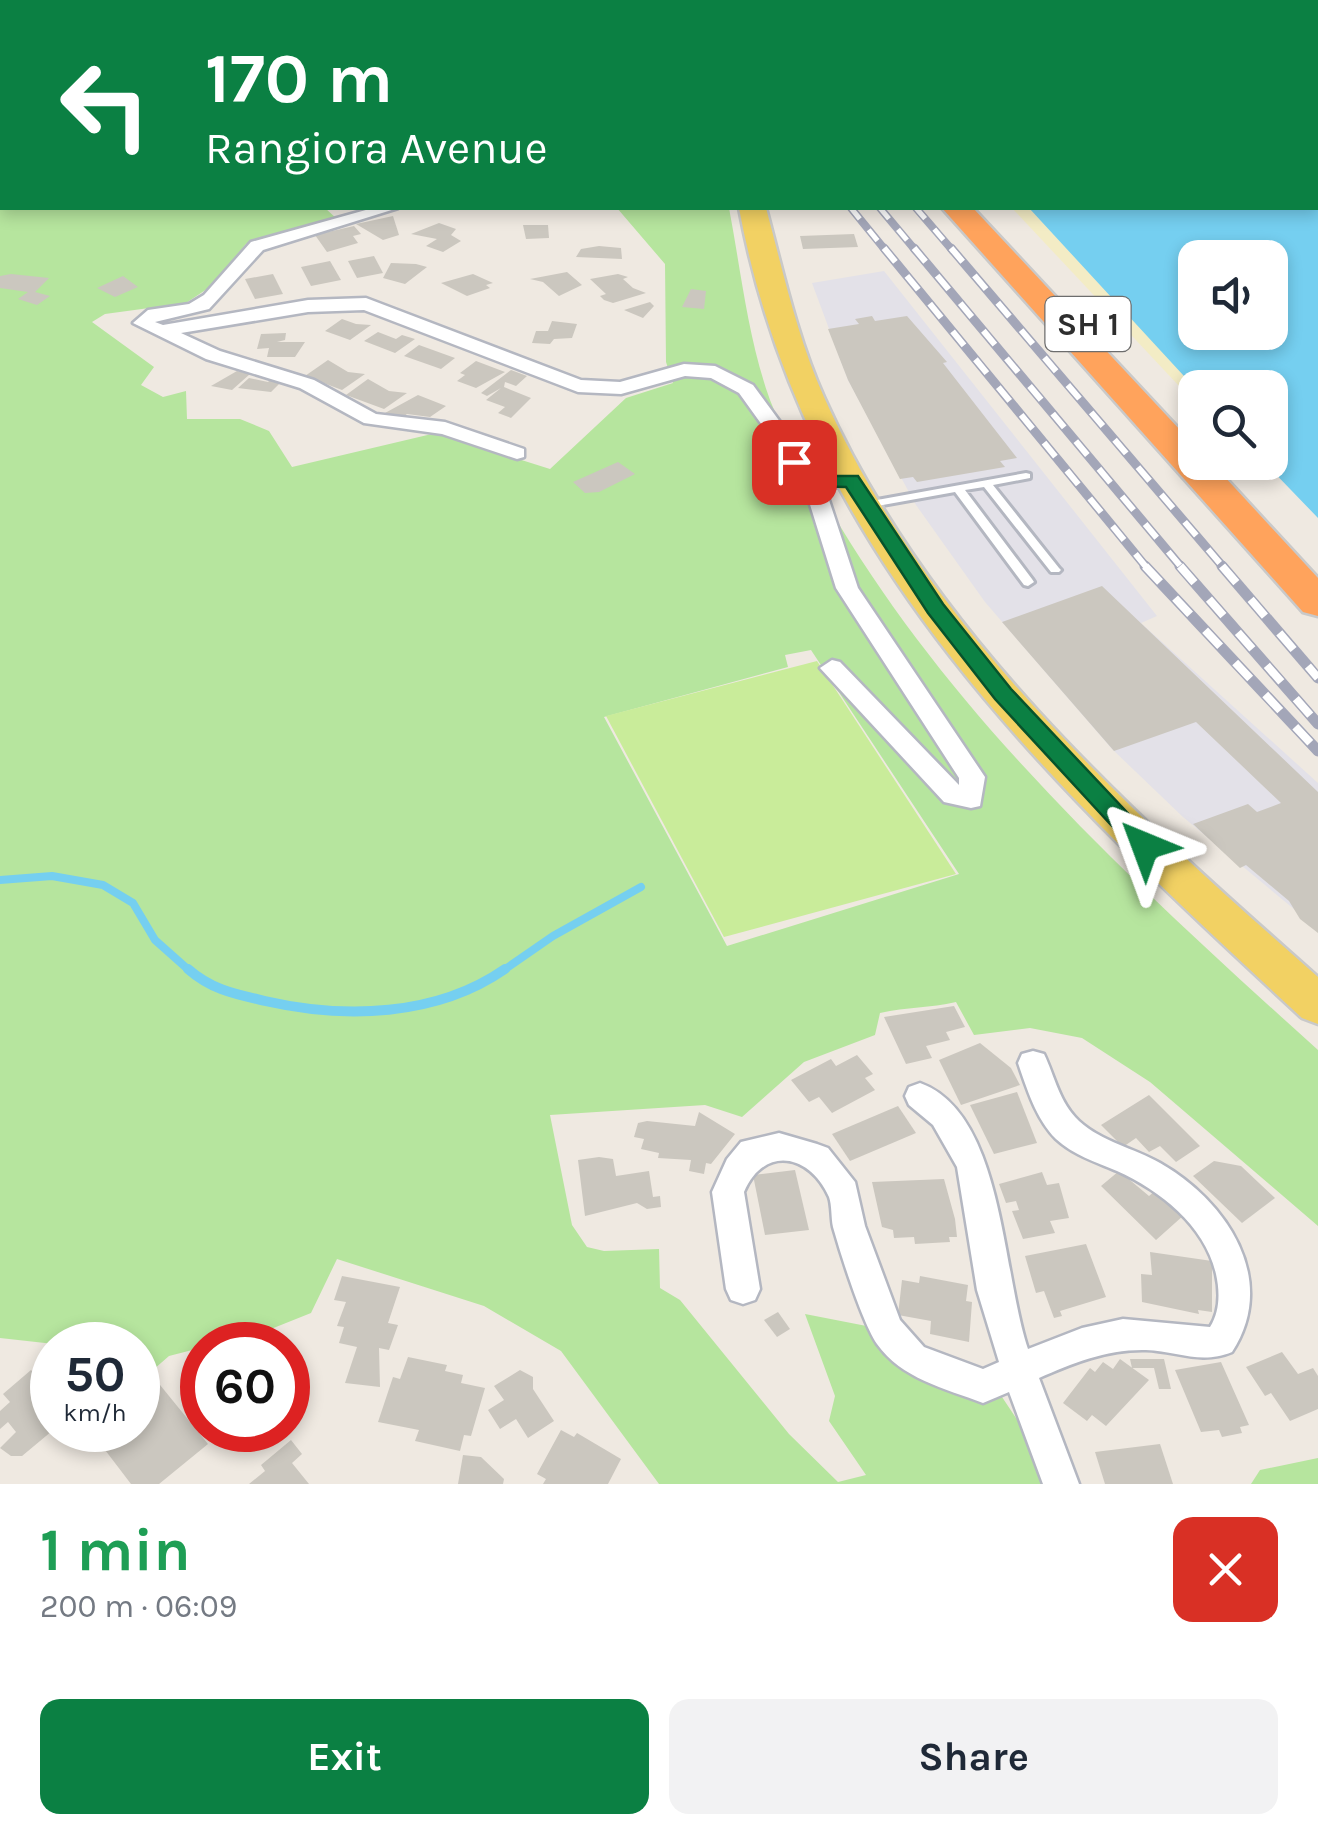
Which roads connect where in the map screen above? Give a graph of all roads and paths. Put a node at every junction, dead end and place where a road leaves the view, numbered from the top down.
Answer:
1 (383, 210) edge
2 (753, 210) edge
3 (960, 210) edge
4 (985, 210) edge
5 (162, 330) junction
6 (1178, 421) edge
7 (516, 453) dead end
8 (1026, 476) dead end
9 (1232, 480) edge
10 (813, 482) junction
11 (986, 484) junction
12 (959, 490) junction
13 (859, 493) junction
14 (1318, 568) edge
15 (1055, 570) dead end
16 (1028, 582) dead end
17 (1318, 603) edge
18 (832, 668) dead end
19 (1318, 1005) edge
20 (1033, 1063) dead end
21 (920, 1096) dead end
22 (743, 1288) dead end
23 (1020, 1370) junction
24 (1061, 1484) edge

1 - 5 street
2 - 13 main road
3 - 17 highway, SH 1
4 - 6 highway, SH 1
5 - 7 street
5 - 10 street
8 - 11 lane
9 - 14 highway
10 - 13 street
10 - 18 street
11 - 12 lane
11 - 15 lane
12 - 13 lane
12 - 16 lane
13 - 19 main road
20 - 23 street
21 - 23 street
22 - 23 street
23 - 24 street

